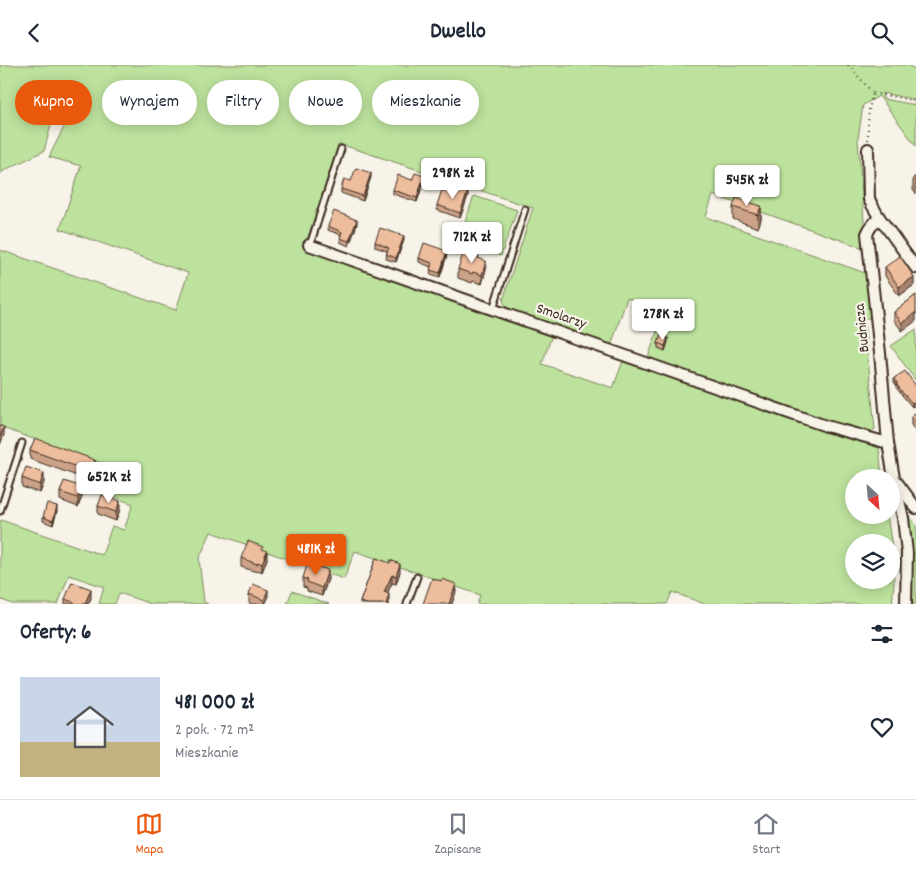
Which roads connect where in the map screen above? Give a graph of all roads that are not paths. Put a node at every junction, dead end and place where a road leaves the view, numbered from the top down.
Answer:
1 (341, 149) dead end
2 (868, 149) road end
3 (525, 209) dead end
4 (879, 217) junction
5 (309, 245) joint
6 (916, 268) edge
7 (493, 309) junction
8 (22, 443) dead end
9 (888, 443) junction
10 (892, 469) edge
11 (900, 486) edge
12 (900, 505) edge
13 (916, 509) edge
14 (0, 511) edge
15 (417, 577) dead end
16 (407, 604) edge
17 (906, 604) edge

1 - 5 lane
2 - 4 street
3 - 7 lane
4 - 6 street
4 - 9 street, Budnicza
5 - 7 street, Smolarzy
7 - 9 street, Smolarzy
8 - 14 lane
9 - 10 street, Budnicza
11 - 13 street
12 - 17 street, Budnicza
15 - 16 lane

